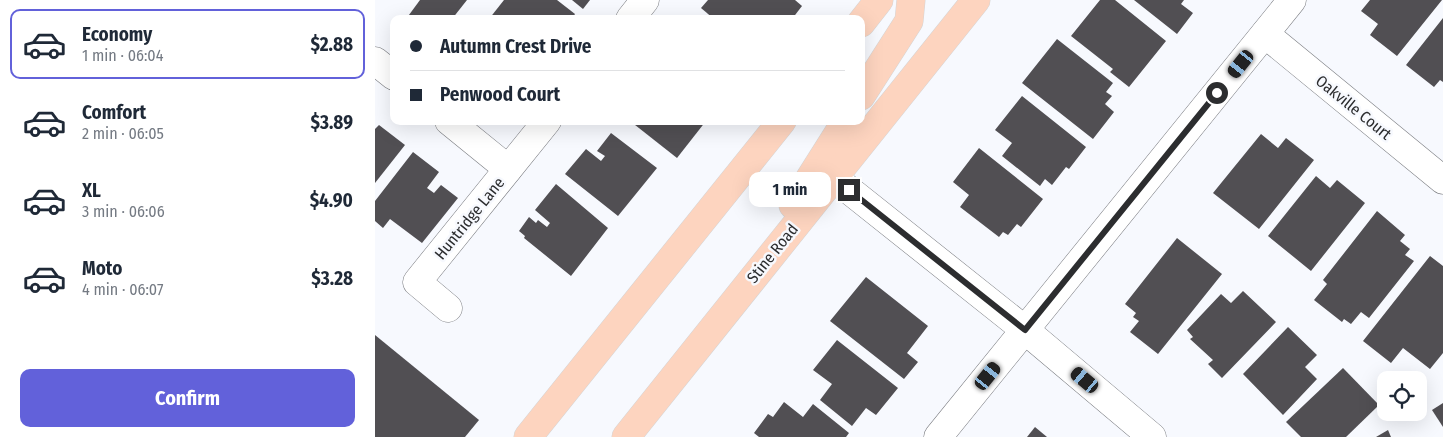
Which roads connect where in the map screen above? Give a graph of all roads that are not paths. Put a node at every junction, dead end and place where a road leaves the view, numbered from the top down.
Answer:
1 (645, 0) edge
2 (879, 0) edge
3 (911, 0) edge
4 (976, 0) edge
5 (1292, 0) edge
6 (633, 15) edge
7 (865, 18) edge
8 (1265, 34) junction
9 (375, 61) edge
10 (390, 73) edge
11 (865, 90) edge
12 (454, 125) edge
13 (544, 125) edge
14 (779, 125) edge
15 (843, 125) edge
16 (508, 169) junction
17 (834, 178) junction
18 (1443, 180) edge
19 (734, 299) junction
20 (448, 308) dead end
21 (1025, 330) junction
22 (528, 437) edge
23 (626, 437) edge
24 (938, 437) edge
25 (1152, 437) edge

1 - 6 street
2 - 7 main road
3 - 11 main road
4 - 17 main road, Stine Road
5 - 8 street
8 - 18 street, Oakville Court
8 - 21 street
9 - 10 street
12 - 16 street
13 - 16 street, Huntridge Lane
14 - 22 main road
15 - 19 main road
16 - 20 street, Huntridge Lane
17 - 19 main road, Stine Road
17 - 21 street
19 - 23 main road, Stine Road
21 - 24 street
21 - 25 street

